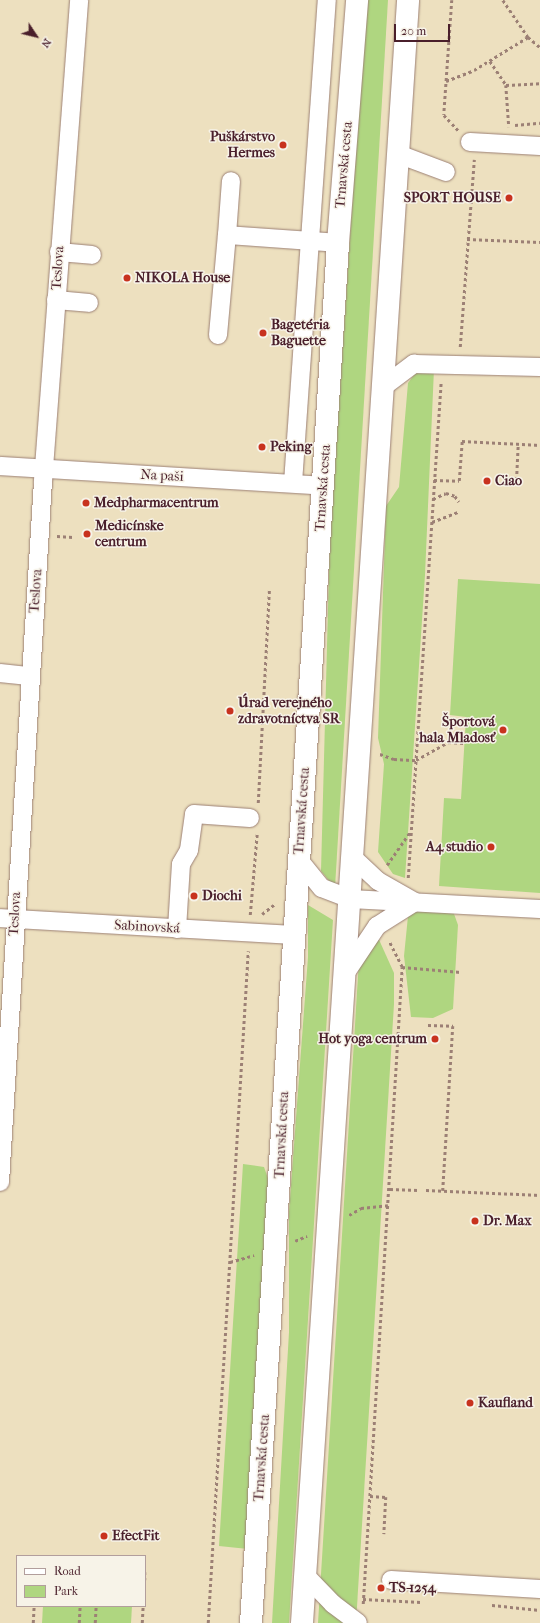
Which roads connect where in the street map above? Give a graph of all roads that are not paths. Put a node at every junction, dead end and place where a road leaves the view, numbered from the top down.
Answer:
1 (79, 0) edge
2 (327, 0) edge
3 (357, 0) edge
4 (408, 0) edge
5 (540, 146) edge
6 (472, 149) road end
7 (398, 154) junction
8 (446, 172) dead end
9 (231, 181) dead end
10 (227, 235) junction
11 (311, 240) junction
12 (338, 243) junction
13 (59, 252) junction
14 (92, 255) dead end
15 (56, 300) junction
16 (89, 302) dead end
17 (218, 335) dead end
18 (540, 367) edge
19 (383, 387) junction
20 (0, 466) edge
21 (44, 470) junction
22 (293, 483) junction
23 (324, 486) junction
24 (0, 673) edge
25 (30, 676) junction
26 (255, 818) road end
27 (352, 857) junction
28 (299, 860) junction
29 (350, 899) junction
30 (415, 902) junction
31 (540, 909) edge
32 (8, 918) edge
33 (177, 929) junction
34 (294, 935) junction
35 (345, 974) junction
36 (0, 1182) edge
37 (305, 1575) junction
38 (391, 1580) dead end
39 (540, 1588) edge
40 (360, 1618) edge
41 (251, 1623) edge
42 (302, 1623) edge

1 - 13 street, Teslova
2 - 11 street
3 - 12 main road, Trnavská cesta
4 - 7 main road
5 - 6 street
7 - 8 street
7 - 19 main road
9 - 10 street
10 - 11 street
10 - 17 street
11 - 12 street
11 - 22 street
12 - 23 main road, Trnavská cesta
13 - 14 street
13 - 15 street, Teslova
15 - 16 street
15 - 21 street, Teslova
18 - 19 street
19 - 27 main road
20 - 21 street, Na paši
21 - 22 street, Na paši
21 - 25 street, Teslova
22 - 23 street, Na paši
23 - 28 main road, Trnavská cesta
24 - 25 street
25 - 32 street, Teslova
26 - 33 street
27 - 29 main road
27 - 30 street
28 - 29 street
28 - 34 main road, Trnavská cesta
29 - 30 street
29 - 35 main road
30 - 31 street
30 - 35 street
32 - 33 street, Sabinovská
32 - 36 street, Teslova
33 - 34 street, Sabinovská
34 - 41 main road, Trnavská cesta
35 - 37 main road
37 - 40 street
37 - 42 main road
38 - 39 street

